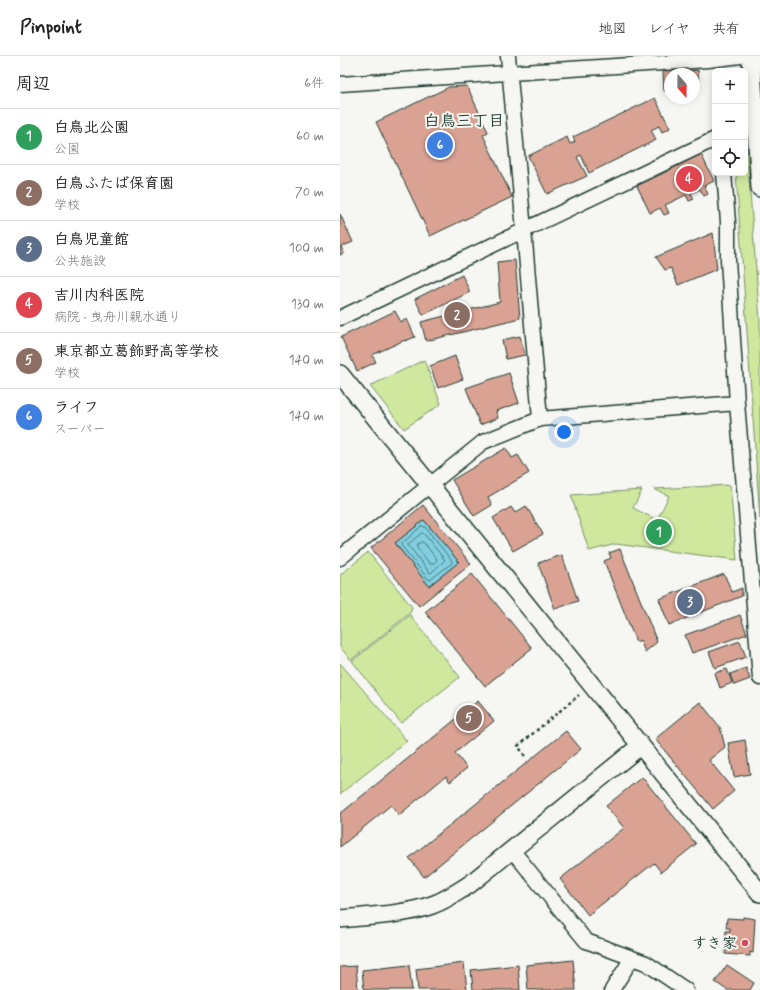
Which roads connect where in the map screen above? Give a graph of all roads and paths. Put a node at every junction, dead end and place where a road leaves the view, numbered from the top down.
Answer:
1 (508, 56) edge
2 (750, 56) edge
3 (715, 62) edge
4 (510, 74) junction
5 (340, 84) edge
6 (713, 140) edge
7 (724, 176) edge
8 (760, 188) edge
9 (524, 230) junction
10 (340, 318) edge
11 (340, 374) edge
12 (737, 403) junction
13 (540, 419) junction
14 (430, 486) junction
15 (340, 558) edge
16 (760, 678) edge
17 (585, 691) dead end
18 (640, 746) junction
19 (525, 756) dead end
20 (512, 850) junction
21 (760, 894) edge
22 (340, 918) edge
23 (632, 958) junction
24 (612, 990) edge
25 (686, 990) edge

1 - 4 street
2 - 3 street
2 - 8 street
3 - 4 street
4 - 5 street
4 - 9 street
6 - 9 street
7 - 12 street
9 - 10 street
9 - 13 street
11 - 14 street
12 - 13 street
12 - 16 street
13 - 14 street
14 - 15 street
14 - 18 street
17 - 19 path
18 - 20 street
18 - 21 street
20 - 22 street
20 - 23 street
23 - 24 street
23 - 25 street

